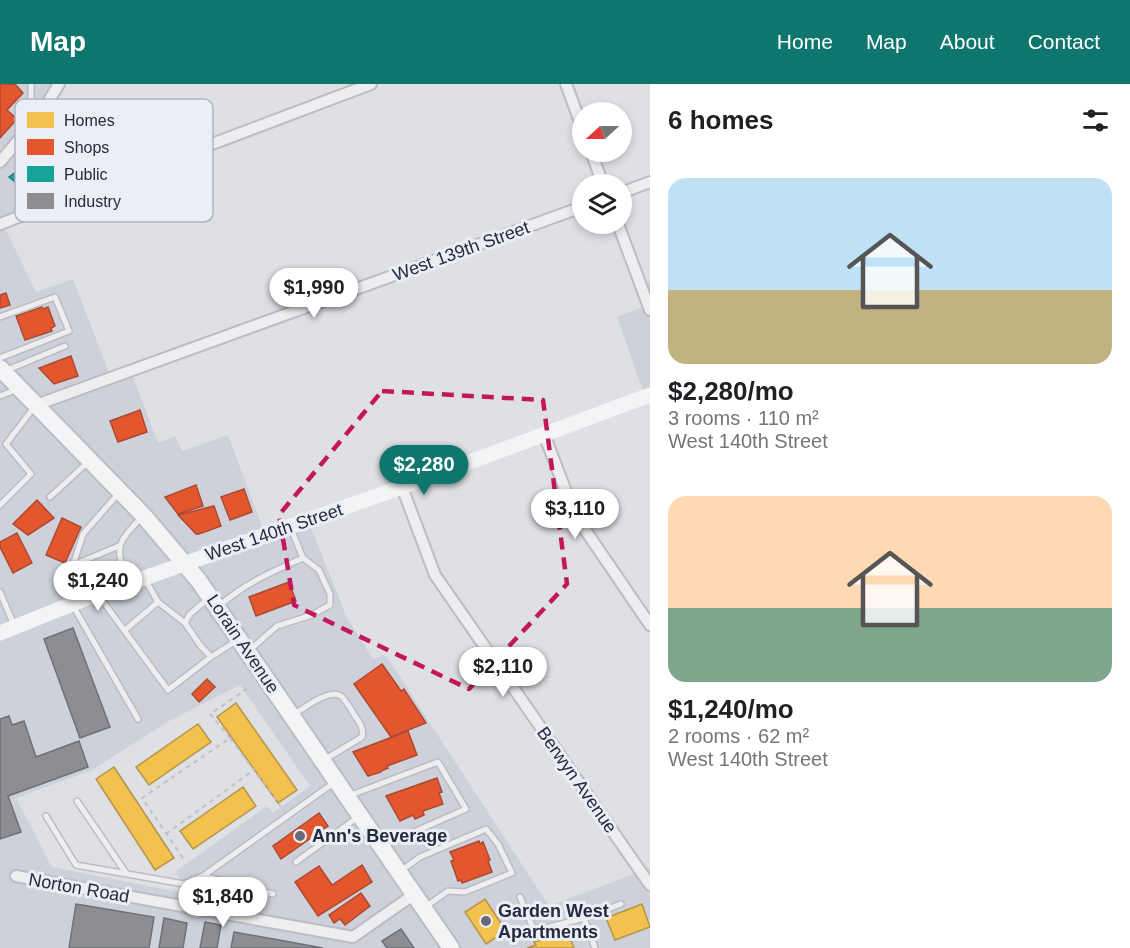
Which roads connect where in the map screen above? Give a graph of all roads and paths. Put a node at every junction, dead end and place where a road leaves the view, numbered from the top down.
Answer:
1 (59, 84) edge
2 (371, 84) edge
3 (566, 84) edge
4 (50, 99) edge
5 (573, 102) edge
6 (15, 144) edge
7 (213, 144) edge
8 (0, 162) edge
9 (650, 182) edge
10 (632, 189) edge
11 (572, 211) edge
12 (15, 218) edge
13 (0, 224) edge
14 (622, 234) edge
15 (650, 310) edge
16 (0, 317) edge
17 (65, 346) dead end
18 (1, 366) edge
19 (19, 388) junction
20 (650, 394) edge
21 (0, 396) edge
22 (36, 405) junction
23 (544, 434) junction
24 (89, 461) junction
25 (402, 487) junction
26 (120, 492) junction
27 (50, 497) dead end
28 (0, 505) edge
29 (144, 516) junction
30 (290, 527) junction
31 (119, 546) junction
32 (303, 558) junction
33 (186, 563) junction
34 (73, 565) junction
35 (145, 578) junction
36 (128, 584) junction
37 (0, 592) edge
38 (98, 594) junction
39 (158, 602) junction
40 (215, 602) junction
41 (72, 604) junction
42 (185, 623) junction
43 (650, 625) edge
44 (15, 627) junction
45 (125, 630) junction
46 (0, 633) edge
47 (244, 645) junction
48 (211, 657) junction
49 (248, 689) dead end
50 (292, 716) junction
51 (138, 719) dead end
52 (230, 738) junction
53 (322, 761) junction
54 (254, 770) junction
55 (336, 781) junction
56 (346, 796) junction
57 (76, 801) dead end
58 (281, 807) dead end
59 (46, 816) dead end
60 (359, 816) junction
61 (166, 834) junction
62 (380, 846) junction
63 (183, 858) dead end
64 (296, 862) dead end
65 (126, 873) junction
66 (398, 873) junction
67 (16, 876) dead end
68 (203, 876) junction
69 (650, 885) edge
70 (273, 894) dead end
71 (520, 897) dead end
72 (418, 902) junction
73 (621, 904) dead end
74 (584, 918) junction
75 (451, 948) edge
76 (595, 948) edge

1 - 4 street
2 - 7 street
3 - 5 street
6 - 8 street
9 - 10 street
11 - 22 street, West 139th Street
12 - 13 street
14 - 15 street
16 - 18 lane
17 - 18 lane
18 - 19 main road, Lorain Avenue
19 - 21 lane
19 - 22 main road, Lorain Avenue
20 - 23 street, West 140th Street
22 - 24 main road, Lorain Avenue
22 - 28 lane
23 - 25 street, West 140th Street
23 - 43 street
24 - 26 main road, Lorain Avenue
24 - 27 lane
25 - 30 street, West 140th Street
25 - 69 street, Berwyn Avenue
26 - 29 main road, Lorain Avenue
26 - 34 lane
29 - 31 lane
29 - 33 main road, Lorain Avenue
30 - 32 lane
30 - 33 street, West 140th Street
31 - 34 lane
31 - 36 lane
32 - 40 lane
32 - 47 lane
33 - 35 street, West 140th Street
33 - 40 main road, Lorain Avenue
34 - 41 lane
35 - 36 street, West 140th Street
35 - 39 lane
36 - 38 street, West 140th Street
37 - 44 lane
38 - 41 street, West 140th Street
38 - 45 lane
39 - 42 lane
39 - 45 lane
40 - 42 lane
40 - 47 main road, Lorain Avenue
41 - 44 street, West 140th Street
41 - 51 lane
42 - 48 lane
44 - 46 street, West 140th Street
45 - 48 lane
47 - 48 lane
47 - 50 main road, Lorain Avenue
49 - 52 path
50 - 53 main road, Lorain Avenue
50 - 53 lane
52 - 54 path
52 - 61 path
53 - 55 main road, Lorain Avenue
54 - 58 path
54 - 61 path
55 - 56 main road, Lorain Avenue
55 - 68 lane
56 - 60 main road, Lorain Avenue
56 - 62 lane
57 - 65 lane
59 - 65 lane
60 - 62 main road, Lorain Avenue
60 - 64 lane
61 - 63 path
62 - 66 main road, Lorain Avenue
65 - 68 lane
66 - 72 main road, Lorain Avenue
66 - 72 lane
67 - 72 street, Norton Road
68 - 70 lane
71 - 74 lane
72 - 75 main road, Lorain Avenue
73 - 74 lane
74 - 76 lane

